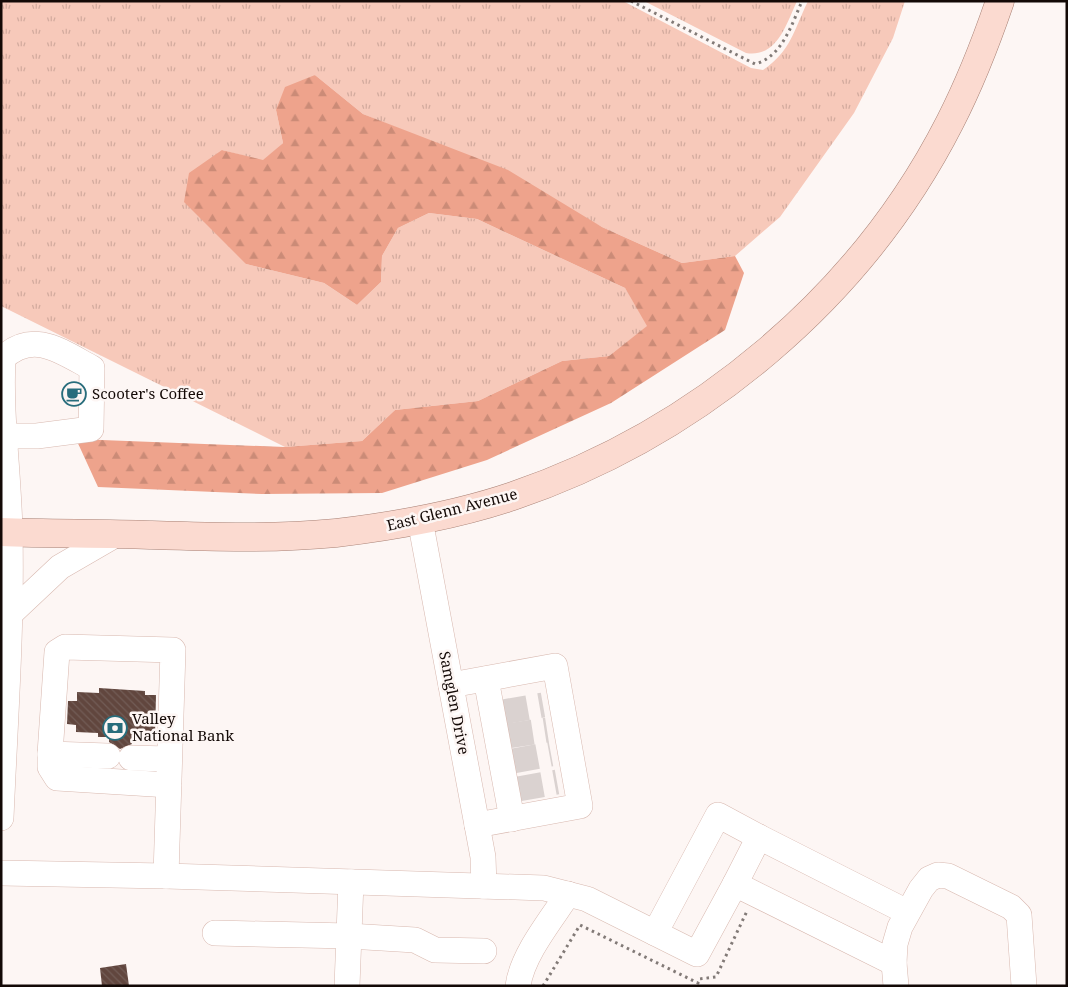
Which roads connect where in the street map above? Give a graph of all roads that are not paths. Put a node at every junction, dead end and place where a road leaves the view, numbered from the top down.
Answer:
1 (1000, 1) edge
2 (3, 436) edge
3 (420, 520) junction
4 (6, 533) edge
5 (117, 534) junction
6 (5, 610) edge
7 (486, 679) junction
8 (451, 685) junction
9 (50, 754) junction
10 (168, 759) junction
11 (169, 785) junction
12 (1, 818) edge
13 (512, 819) junction
14 (478, 825) junction
15 (759, 837) junction
16 (1, 873) edge
17 (166, 876) junction
18 (351, 882) junction
19 (735, 884) junction
20 (484, 886) junction
21 (568, 894) junction
22 (907, 912) junction
23 (215, 933) dead end
24 (656, 933) junction
25 (349, 936) junction
26 (484, 951) dead end
27 (895, 974) edge
28 (347, 986) edge
29 (518, 986) edge
30 (1024, 986) edge

1 - 3 main road, East Glenn Avenue
2 - 2 street
2 - 4 street
3 - 5 main road, East Glenn Avenue
3 - 8 street, Samglen Drive
4 - 5 main road, East Glenn Avenue
4 - 6 street
5 - 6 street
6 - 12 street
7 - 8 street
7 - 13 street
7 - 13 street
8 - 14 street, Samglen Drive
9 - 10 street
9 - 10 street
9 - 11 street
10 - 11 street
11 - 17 street
13 - 14 street
14 - 20 street, Samglen Drive
15 - 19 street
15 - 22 street
15 - 24 street
16 - 17 street
17 - 18 street
18 - 20 street
18 - 25 street
19 - 24 street
19 - 27 street
20 - 21 street
21 - 24 street
21 - 29 street
22 - 27 street
22 - 30 street
23 - 25 street
25 - 26 street
25 - 28 street

